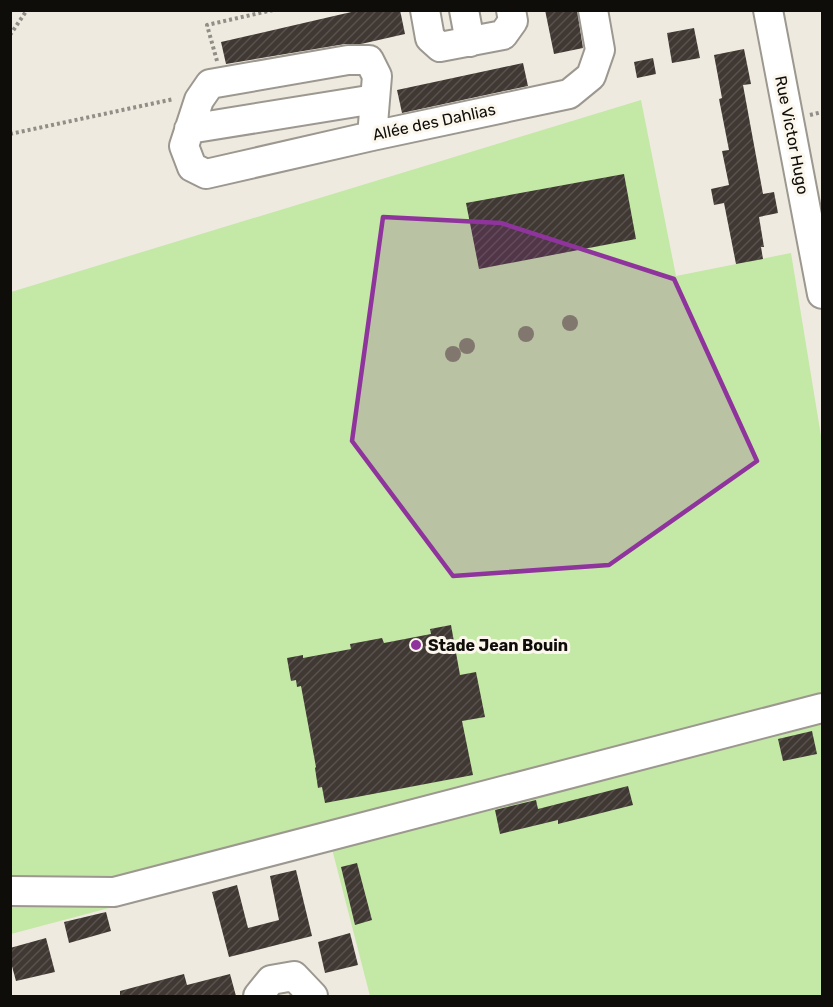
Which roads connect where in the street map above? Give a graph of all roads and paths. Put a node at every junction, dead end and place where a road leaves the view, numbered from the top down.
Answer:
1 (27, 10) edge
2 (247, 10) edge
3 (273, 10) edge
4 (425, 10) edge
5 (464, 10) edge
6 (511, 10) edge
7 (593, 10) edge
8 (768, 10) edge
9 (251, 15) junction
10 (10, 35) edge
11 (470, 42) junction
12 (214, 86) junction
13 (375, 99) junction
14 (189, 129) junction
15 (10, 134) edge
16 (372, 136) junction
17 (822, 294) edge
18 (822, 708) edge
19 (10, 891) edge
20 (258, 996) edge
21 (313, 996) edge

1 - 10 path
2 - 9 path
3 - 9 path
4 - 11 street
5 - 11 street
6 - 11 street
7 - 16 street, Allée des Dahlias
8 - 17 street, Rue Victor Hugo
9 - 12 path
12 - 13 street
12 - 14 street
12 - 15 path
13 - 14 street
13 - 16 street
14 - 16 street, Allée des Dahlias
18 - 19 street
20 - 21 street

